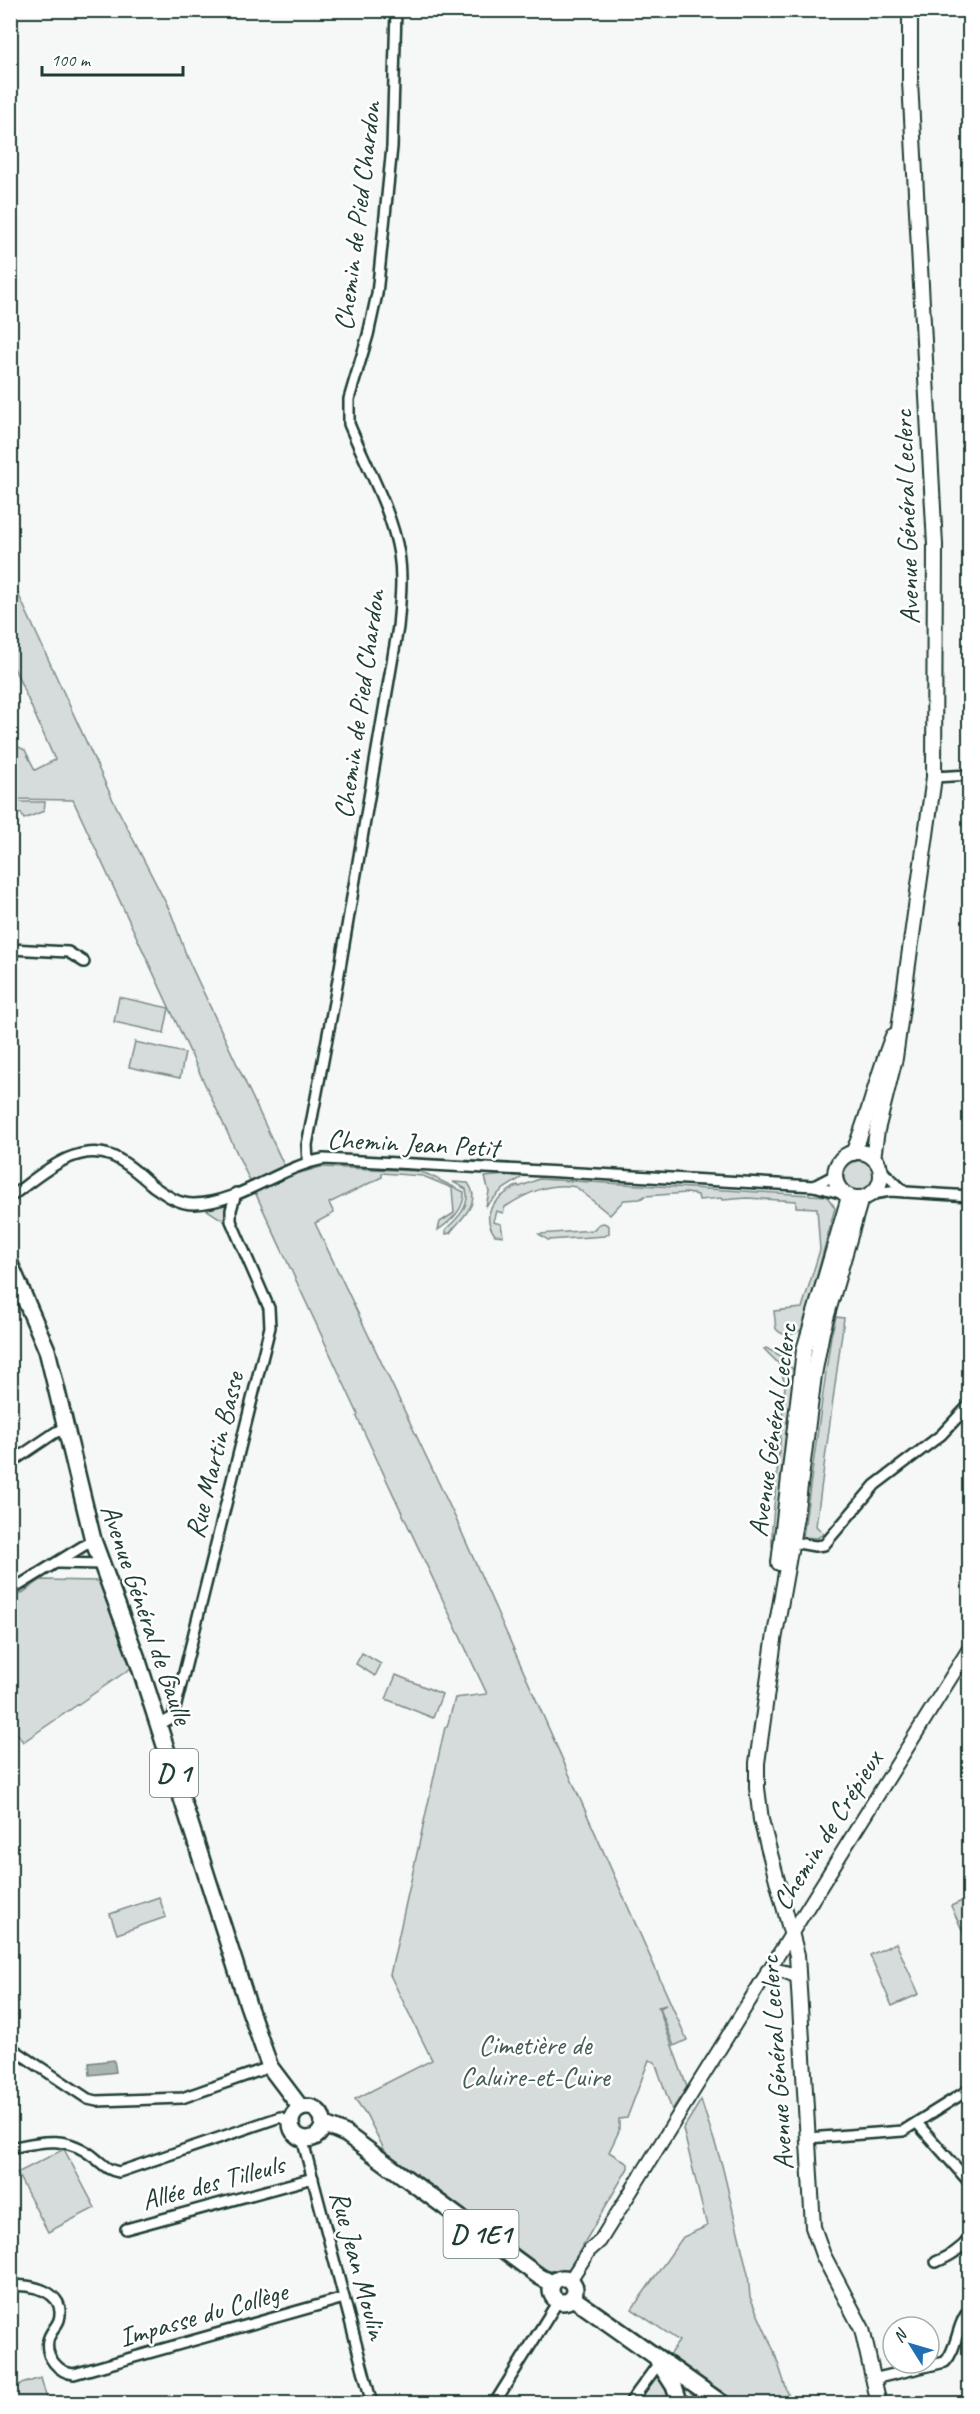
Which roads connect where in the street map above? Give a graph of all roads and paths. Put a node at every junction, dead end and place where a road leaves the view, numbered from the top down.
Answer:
1 (396, 10) edge
2 (910, 10) edge
3 (969, 775) edge
4 (933, 777) junction
5 (10, 949) edge
6 (84, 962) dead end
7 (900, 1021) junction
8 (853, 1153) junction
9 (308, 1162) junction
10 (877, 1164) junction
11 (835, 1175) junction
12 (814, 1186) junction
13 (905, 1192) junction
14 (236, 1193) junction
15 (857, 1196) junction
16 (969, 1196) edge
17 (10, 1197) edge
18 (11, 1264) edge
19 (969, 1404) edge
20 (65, 1430) junction
21 (10, 1463) edge
22 (93, 1540) junction
23 (787, 1541) junction
24 (57, 1563) junction
25 (102, 1564) junction
26 (10, 1591) edge
27 (969, 1647) edge
28 (159, 1725) junction
29 (791, 1933) junction
30 (767, 1971) junction
31 (799, 1978) junction
32 (10, 2047) edge
33 (270, 2067) junction
34 (969, 2089) edge
35 (301, 2108) junction
36 (291, 2123) junction
37 (917, 2123) junction
38 (323, 2124) junction
39 (302, 2138) junction
40 (808, 2138) junction
41 (10, 2148) edge
42 (313, 2178) junction
43 (969, 2183) edge
44 (126, 2229) dead end
45 (969, 2238) edge
46 (936, 2262) dead end
47 (570, 2280) junction
48 (552, 2283) junction
49 (10, 2286) edge
50 (344, 2298) junction
51 (565, 2300) junction
52 (969, 2309) edge
53 (658, 2360) junction
54 (873, 2379) junction
55 (372, 2403) edge
56 (494, 2403) edge
57 (629, 2403) edge
58 (680, 2403) edge
59 (723, 2403) edge
60 (879, 2403) edge

1 - 9 street, Chemin de Pied Chardon
2 - 4 main road, Avenue Général Leclerc
3 - 4 street
4 - 7 main road, Avenue Général Leclerc
5 - 6 street
7 - 8 main road, Avenue Général Leclerc
7 - 10 main road, Avenue Général Leclerc
8 - 10 main road
8 - 11 main road
9 - 12 street, Chemin Jean Petit
9 - 14 street, Chemin Jean Petit
10 - 13 street
10 - 15 main road
11 - 12 street
11 - 15 main road
12 - 15 street, Chemin Jean Petit
13 - 15 street, Chemin Jean Petit
13 - 16 street, Chemin Jean Petit
14 - 17 street, Chemin Jean Petit
14 - 28 street, Rue Martin Basse
15 - 23 main road, Avenue Général Leclerc
18 - 20 main road, Avenue Général de Gaulle / D 1
19 - 23 street
20 - 21 street
20 - 22 main road, Avenue Général de Gaulle / D 1
22 - 24 street
22 - 25 main road, Avenue Général de Gaulle / D 1
23 - 29 main road, Avenue Général Leclerc
24 - 25 street
24 - 26 street
25 - 28 main road, Avenue Général de Gaulle / D 1
27 - 29 street, Chemin de Crépieux
28 - 33 main road, Avenue Général de Gaulle / D 1
29 - 30 street, Chemin de Crépieux
29 - 31 main road, Avenue Général Leclerc
30 - 31 street
30 - 47 street, Chemin de Crépieux
31 - 40 main road, Avenue Général Leclerc
32 - 33 street
33 - 35 main road, Avenue Général de Gaulle / D 1
34 - 37 street
35 - 36 main road
35 - 38 main road
36 - 39 main road
36 - 41 street
37 - 40 street
37 - 43 street
38 - 39 main road
38 - 48 main road, D 1E1
39 - 42 street, Rue Jean Moulin
40 - 54 main road, Avenue Général Leclerc
42 - 44 street, Allée des Tilleuls
42 - 50 street, Rue Jean Moulin
45 - 46 street
47 - 48 main road
47 - 51 main road
48 - 51 main road
49 - 50 street, Impasse du Collège
50 - 55 street, Rue Jean Moulin
51 - 53 main road
51 - 56 street
52 - 54 street
53 - 57 street
53 - 58 main road
53 - 59 main road
54 - 60 main road, Avenue Général Leclerc

